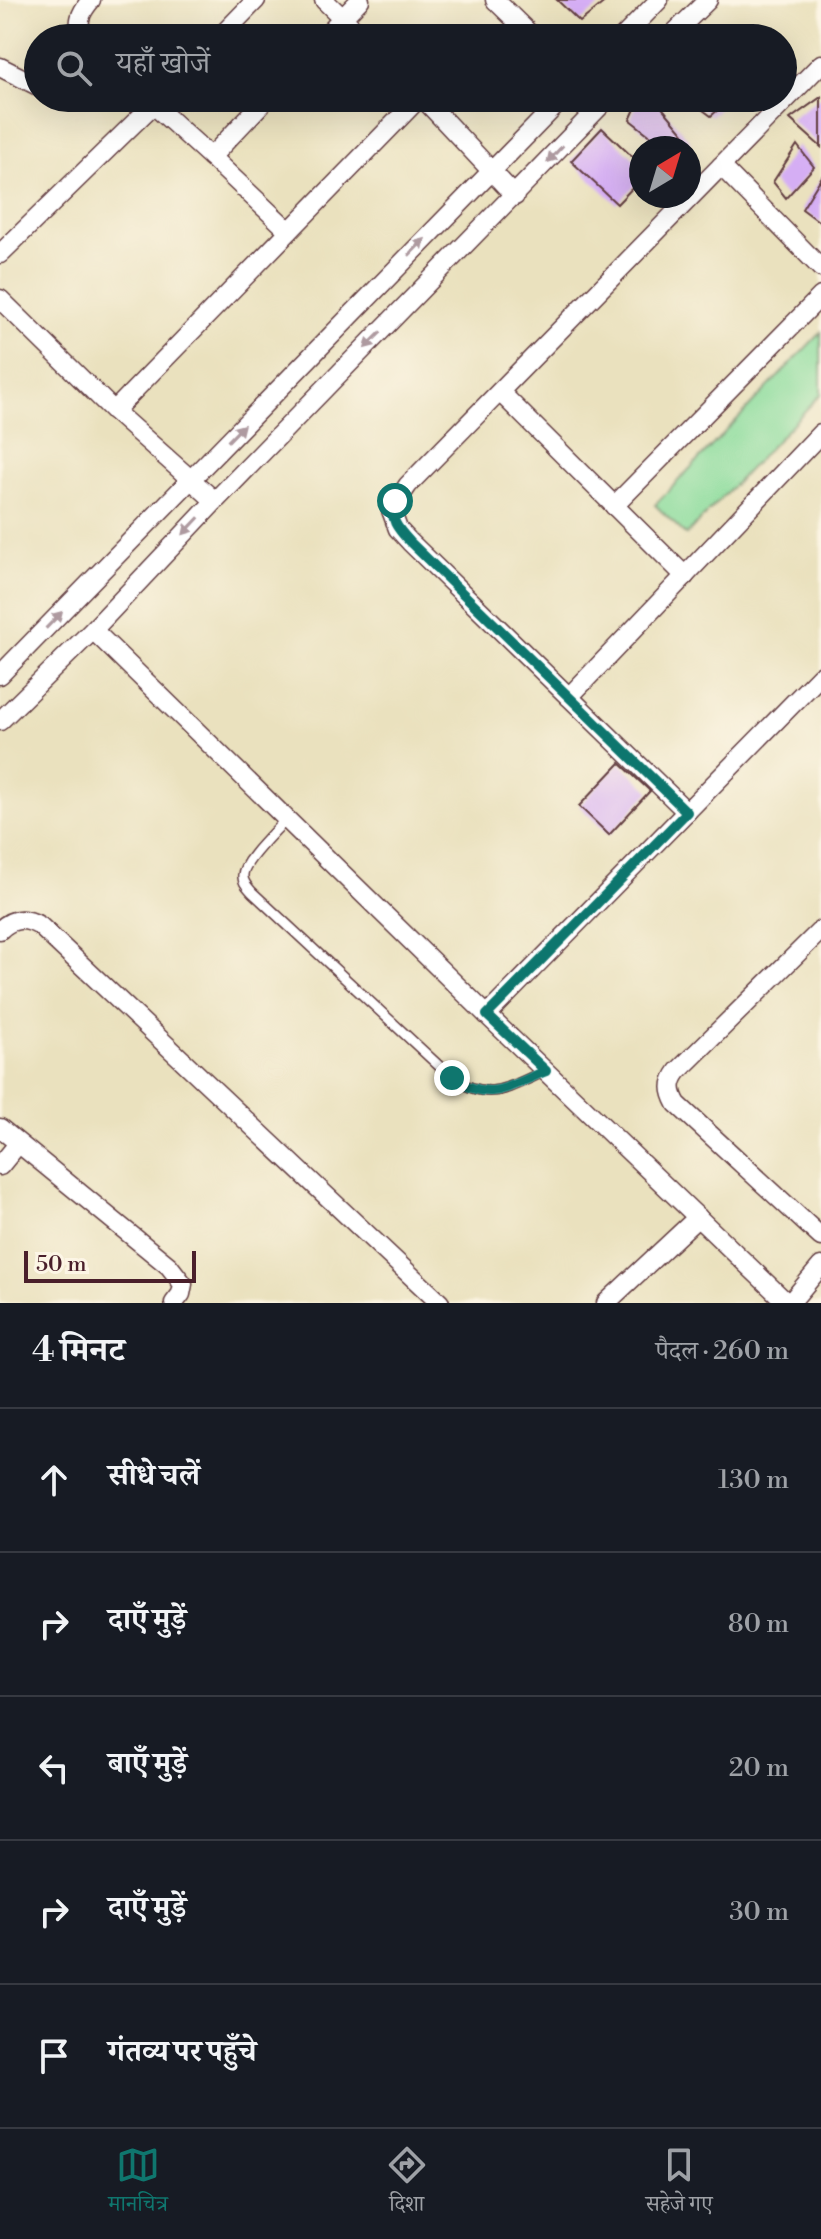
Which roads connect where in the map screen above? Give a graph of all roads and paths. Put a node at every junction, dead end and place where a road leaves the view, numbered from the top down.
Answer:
1 (91, 0) edge
2 (256, 0) edge
3 (324, 0) edge
4 (360, 0) edge
5 (495, 0) edge
6 (659, 0) edge
7 (708, 0) edge
8 (342, 18) junction
9 (79, 24) edge
10 (233, 24) edge
11 (336, 24) edge
12 (348, 24) edge
13 (520, 24) edge
14 (636, 24) edge
15 (683, 24) edge
16 (821, 64) edge
17 (0, 67) edge
18 (24, 79) edge
19 (797, 88) edge
20 (142, 112) edge
21 (166, 112) edge
22 (254, 112) edge
23 (407, 112) edge
24 (435, 112) edge
25 (549, 112) edge
26 (591, 112) edge
27 (774, 112) edge
28 (211, 157) junction
29 (721, 166) junction
30 (492, 170) junction
31 (515, 196) junction
32 (289, 231) junction
33 (0, 254) edge
34 (821, 268) edge
35 (821, 296) edge
36 (0, 299) edge
37 (500, 392) junction
38 (114, 411) junction
39 (821, 433) edge
40 (191, 479) junction
41 (215, 501) junction
42 (614, 506) junction
43 (685, 576) junction
44 (93, 630) junction
45 (1, 673) edge
46 (821, 675) edge
47 (28, 694) junction
48 (569, 697) junction
49 (0, 721) edge
50 (687, 812) junction
51 (286, 819) junction
52 (0, 930) edge
53 (821, 930) edge
54 (487, 1015) junction
55 (546, 1071) junction
56 (0, 1128) edge
57 (18, 1144) junction
58 (0, 1166) edge
59 (698, 1217) junction
60 (821, 1237) edge
61 (821, 1266) edge
62 (174, 1303) edge
63 (440, 1303) edge
64 (606, 1303) edge
65 (789, 1303) edge

1 - 9 street
2 - 10 street
3 - 8 street
4 - 8 street
5 - 13 street
6 - 14 street
7 - 15 street
8 - 11 street
8 - 12 street
16 - 19 street
17 - 18 street
20 - 33 street
21 - 28 street
22 - 28 street
23 - 32 street
24 - 30 street
25 - 30 street
26 -> 31 street
27 - 29 street
28 - 32 street
29 - 34 street
29 - 37 street
30 - 31 street
40 -> 30 street
31 -> 41 street
32 - 38 street
35 - 42 street
36 - 38 street
37 - 42 street
37 - 48 street
38 - 40 street
39 - 43 street
40 - 41 street
45 -> 40 street
41 -> 44 street
42 - 43 street
43 - 48 street
44 - 47 street
44 - 51 street
45 - 47 street
46 - 50 street
47 - 49 street
48 - 50 street
50 - 54 street
51 - 54 street
51 - 55 lane
52 - 63 street
53 - 60 street
54 - 55 street
55 - 59 street
56 - 57 street
57 - 58 street
57 - 62 street
59 - 64 street
59 - 65 street
61 - 65 street

